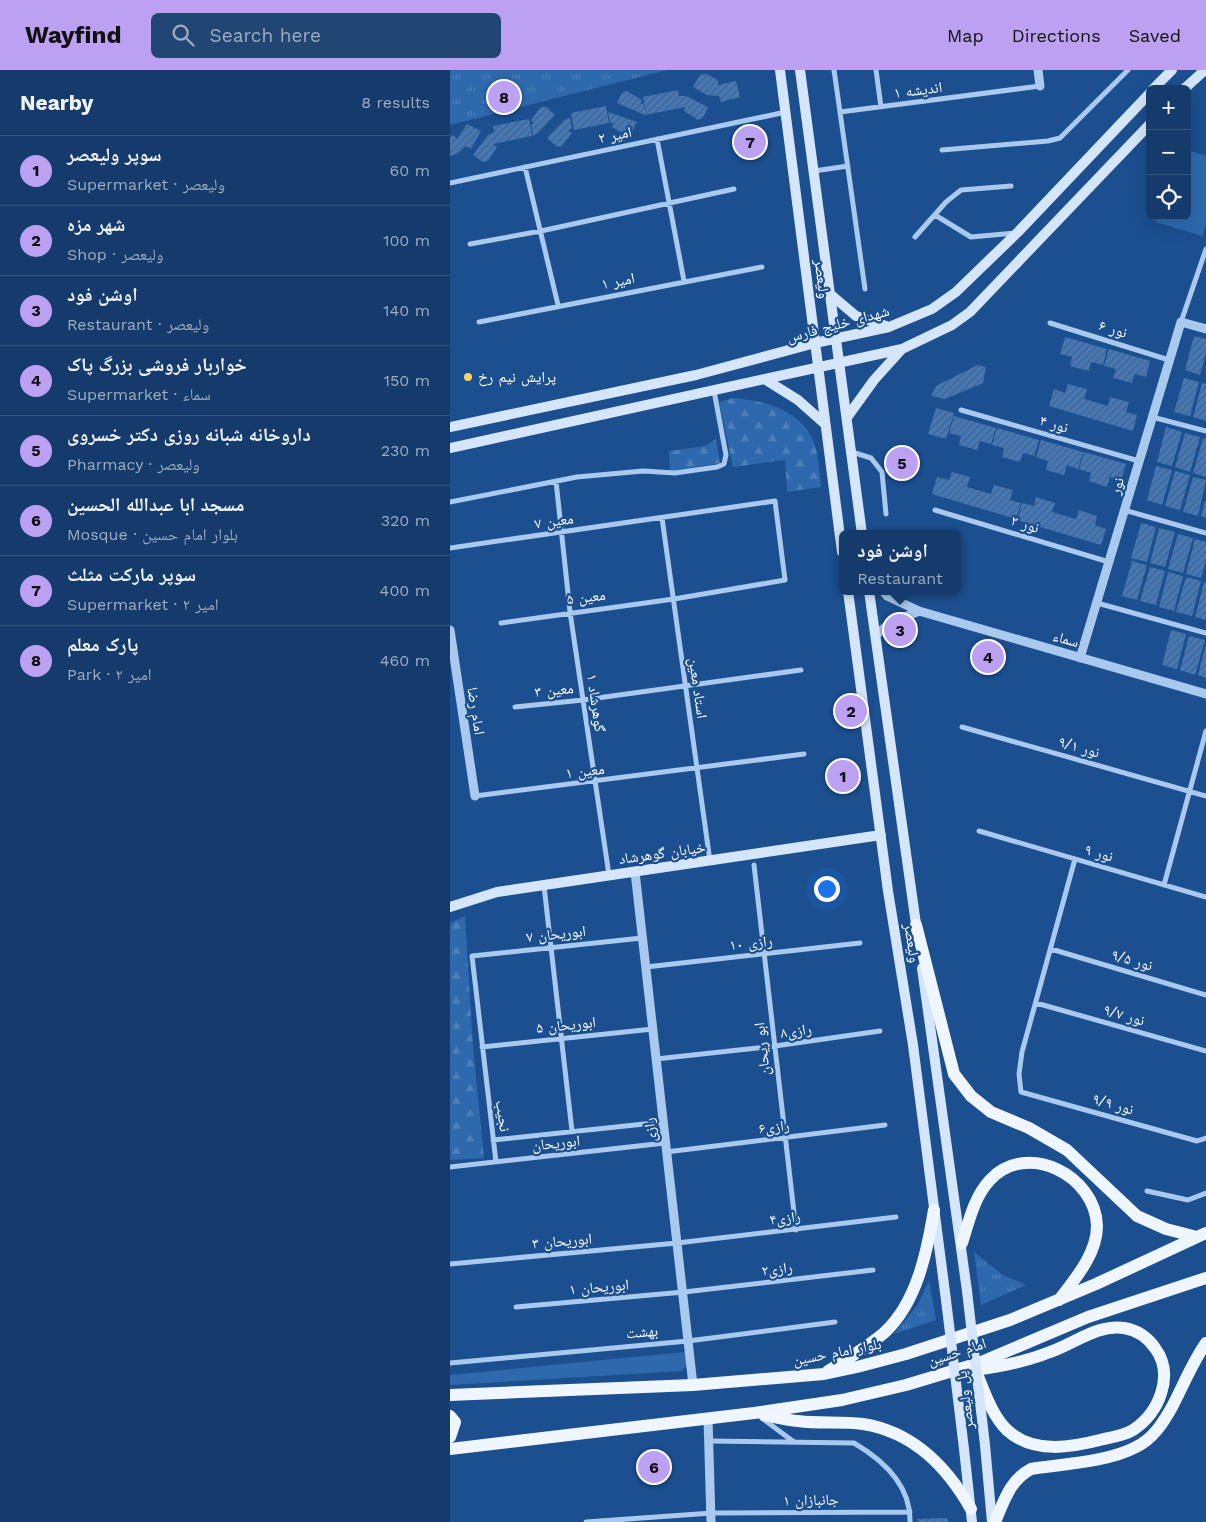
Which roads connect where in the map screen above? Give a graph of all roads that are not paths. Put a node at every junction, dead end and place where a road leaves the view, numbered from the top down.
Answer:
1 (780, 70) edge
2 (800, 70) edge
3 (834, 70) edge
4 (876, 70) edge
5 (1038, 70) edge
6 (1128, 70) edge
7 (1172, 70) edge
8 (1205, 70) edge
9 (1158, 85) edge
10 (1188, 85) edge
11 (1040, 86) joint
12 (1146, 96) edge
13 (880, 107) junction
14 (786, 112) junction
15 (840, 112) junction
16 (1146, 128) edge
17 (657, 139) junction
18 (942, 150) dead end
19 (848, 166) junction
20 (525, 167) junction
21 (814, 171) junction
22 (450, 183) edge
23 (1010, 186) dead end
24 (734, 189) dead end
25 (669, 203) junction
26 (936, 214) junction
27 (541, 231) junction
28 (1018, 232) junction
29 (915, 237) dead end
30 (470, 244) dead end
31 (1206, 249) edge
32 (762, 267) dead end
33 (684, 281) junction
34 (865, 289) dead end
35 (830, 294) junction
36 (558, 305) junction
37 (479, 322) dead end
38 (1181, 322) junction
39 (1050, 323) dead end
40 (889, 327) junction
41 (1206, 329) edge
42 (838, 338) junction
43 (815, 343) junction
44 (902, 349) junction
45 (1169, 360) junction
46 (841, 364) junction
47 (818, 368) junction
48 (766, 380) junction
49 (714, 391) junction
50 (961, 410) dead end
51 (848, 416) junction
52 (1152, 417) junction
53 (825, 424) junction
54 (450, 427) edge
55 (1206, 431) edge
56 (450, 448) edge
57 (852, 452) junction
58 (1139, 461) junction
59 (556, 481) junction
60 (450, 502) edge
61 (935, 510) dead end
62 (1124, 510) junction
63 (886, 514) dead end
64 (662, 518) junction
65 (839, 530) edge
66 (862, 530) edge
67 (562, 533) junction
68 (1206, 533) edge
69 (450, 548) edge
70 (1109, 562) junction
71 (785, 580) joint
72 (849, 595) edge
73 (870, 595) edge
74 (886, 595) edge
75 (674, 599) junction
76 (1097, 602) junction
77 (919, 611) junction
78 (570, 612) junction
79 (501, 623) dead end
80 (450, 630) edge
81 (1206, 633) edge
82 (876, 635) junction
83 (1080, 658) junction
84 (802, 670) dead end
85 (454, 686) edge
86 (686, 686) junction
87 (1206, 694) edge
88 (583, 700) junction
89 (515, 706) dead end
90 (962, 727) dead end
91 (1206, 731) edge
92 (804, 754) dead end
93 (697, 769) junction
94 (595, 783) junction
95 (1190, 792) junction
96 (475, 796) joint
97 (1206, 796) edge
98 (979, 831) dead end
99 (881, 835) junction
100 (1075, 859) junction
101 (710, 861) junction
102 (754, 865) dead end
103 (635, 872) junction
104 (609, 876) junction
105 (1164, 884) junction
106 (544, 886) junction
107 (1206, 897) edge
108 (450, 908) edge
109 (916, 924) junction
110 (642, 938) junction
111 (860, 944) dead end
112 (551, 948) junction
113 (1051, 949) junction
114 (764, 954) junction
115 (472, 956) joint
116 (646, 967) junction
117 (1206, 994) edge
118 (1036, 1003) junction
119 (653, 1029) junction
120 (880, 1031) dead end
121 (561, 1038) junction
122 (775, 1046) junction
123 (482, 1047) junction
124 (1206, 1051) edge
125 (656, 1059) junction
126 (1021, 1092) joint
127 (663, 1122) junction
128 (885, 1125) dead end
129 (572, 1132) junction
130 (785, 1138) junction
131 (1206, 1138) edge
132 (493, 1140) junction
133 (666, 1147) junction
134 (496, 1162) junction
135 (450, 1167) edge
136 (1147, 1191) dead end
137 (1206, 1193) edge
138 (934, 1210) junction
139 (896, 1217) dead end
140 (796, 1230) junction
141 (1201, 1235) edge
142 (677, 1243) junction
143 (962, 1243) junction
144 (450, 1264) edge
145 (873, 1270) dead end
146 (1206, 1278) edge
147 (967, 1291) joint
148 (684, 1292) junction
149 (946, 1300) joint
150 (1058, 1300) junction
151 (516, 1307) dead end
152 (836, 1322) dead end
153 (688, 1341) junction
154 (1206, 1343) edge
155 (450, 1363) edge
156 (977, 1373) junction
157 (824, 1374) junction
158 (943, 1374) junction
159 (693, 1386) junction
160 (450, 1395) edge
161 (754, 1413) junction
162 (450, 1416) edge
163 (708, 1418) junction
164 (450, 1437) edge
165 (709, 1441) junction
166 (795, 1442) junction
167 (450, 1448) edge
168 (910, 1512) junction
169 (972, 1516) edge
170 (712, 1518) edge
171 (586, 1522) edge
172 (910, 1522) edge
173 (993, 1522) edge

1 - 14 main road, ولیعصر
2 - 21 main road, ولیعصر
3 - 15 street
4 - 13 street
5 - 11 street
6 - 18 street
7 - 9 main road
8 - 10 main road
11 - 13 street, اندیشه ۱
12 - 28 main road, شهدای خلیج فارس
13 - 15 street, اندیشه ۱
14 - 17 street, امیر ۲
14 - 43 main road, ولیعصر
15 - 19 street
16 - 44 main road
17 - 20 street, امیر ۲
17 - 25 street
19 - 21 street
19 - 34 street
20 - 22 street, امیر ۲
20 - 27 street
21 - 35 main road, ولیعصر
23 - 26 street
24 - 25 street
25 - 27 street
25 - 33 street
26 - 28 street
26 - 29 street
27 - 30 street
27 - 36 street
28 - 40 main road, شهدای خلیج فارس
31 - 38 street
32 - 33 street, امیر ۱
33 - 36 street, امیر ۱
35 - 40 main road
35 - 42 main road, ولیعصر
36 - 37 street, امیر ۱
38 - 41 street
38 - 45 street, نور
39 - 45 street, نور ۶
40 - 42 main road, شهدای خلیج فارس
42 - 43 main road, شهدای خلیج فارس
42 - 46 main road, ولیعصر
43 - 47 main road, ولیعصر
43 - 54 main road, شهدای خلیج فارس
44 - 46 main road
44 - 51 main road
45 - 52 street, نور
46 - 47 main road
46 - 51 main road, ولیعصر
47 - 48 main road
47 - 53 main road, ولیعصر
48 - 49 main road
48 - 53 main road
49 - 56 main road
49 - 59 street
50 - 58 street, نور ۴
51 - 57 main road, ولیعصر
52 - 55 street
52 - 58 street, نور
53 - 65 main road, ولیعصر
57 - 63 street
57 - 66 main road, ولیعصر
58 - 62 street, نور
59 - 60 street
59 - 67 street, گوهرشاد ۱
61 - 70 street, نور ۲
62 - 68 street
62 - 70 street, نور
64 - 67 street, معین ۷
64 - 71 street, معین ۷
64 - 75 street, استاد معین
67 - 69 street, معین ۷
67 - 78 street, گوهرشاد ۱
70 - 76 street, نور
71 - 75 street, معین ۵
72 - 99 main road, ولیعصر
73 - 82 main road, ولیعصر
74 - 77 street, سماء
75 - 78 street, معین ۵
75 - 86 street, استاد معین
76 - 81 street
76 - 83 street, نور
77 - 82 street
77 - 83 street, سماء
78 - 79 street, معین ۵
78 - 88 street, گوهرشاد ۱
80 - 85 street, امام رضا
82 - 109 main road, ولیعصر
83 - 87 street, سماء
84 - 86 street, معین ۳
85 - 96 street, امام رضا
86 - 88 street, معین ۳
86 - 93 street, استاد معین
88 - 89 street, معین ۳
88 - 94 street, گوهرشاد ۱
90 - 95 street, نور ۹/۱
91 - 95 street
92 - 93 street, معین ۱
93 - 94 street, معین ۱
93 - 101 street, استاد معین
94 - 96 street, معین ۱
94 - 104 street, گوهرشاد ۱
95 - 97 street, نور ۹/۱
95 - 105 street
98 - 100 street
99 - 101 main road, خیابان گوهرشاد
99 - 138 main road, ولیعصر
100 - 105 street, نور ۹
100 - 113 street, نور ۹
101 - 103 main road, خیابان گوهرشاد
102 - 114 street, ابو ریحان
103 - 104 main road, خیابان گوهرشاد
103 - 110 street, رازی
104 - 106 main road, خیابان گوهرشاد
105 - 107 street, نور ۹
106 - 108 main road, خیابان گوهرشاد
106 - 112 street
109 - 141 main road
109 - 143 main road, ولیعصر
110 - 112 street, ابوریحان ۷
110 - 116 street, رازی
111 - 114 street, رازی ۱۰
112 - 115 street, ابوریحان ۷
112 - 121 street
113 - 117 street, نور ۹/۵
113 - 118 street, نور ۹
114 - 116 street, رازی ۱۰
114 - 122 street, ابو ریحان
115 - 123 street, نجیب
116 - 119 street, رازی
118 - 124 street, نور ۹/۷
118 - 126 street, نور ۹
119 - 121 street, ابوریحان ۵
119 - 125 street, رازی
120 - 122 street, رازی۸
121 - 123 street, ابوریحان ۵
121 - 129 street
122 - 125 street, رازی۸
122 - 130 street, ابو ریحان
123 - 132 street, نجیب
125 - 127 street, رازی
126 - 131 street, نور ۹/۹
127 - 129 street, نجیب
127 - 133 street, رازی
128 - 130 street, رازی۶
129 - 132 street, نجیب
130 - 133 street, رازی۶
130 - 140 street, ابو ریحان
132 - 134 street
133 - 134 street, ابوریحان
133 - 142 street, رازی
134 - 135 street, ابوریحان
136 - 137 street
138 - 149 main road, ولیعصر
138 - 157 main road
139 - 140 street, رازی۴
140 - 142 street, رازی۴
141 - 150 main road, بلوار امام حسین
142 - 144 street, ابوریحان ۳
142 - 148 street, رازی
143 - 147 main road, ولیعصر
143 - 150 main road
145 - 148 street, رازی۲
146 - 158 main road, امام حسین
147 - 156 main road, پل ولیعصر, bridge
148 - 151 street, ابوریحان ۱
148 - 153 street, رازی
149 - 169 main road, پل ولیعصر, bridge
150 - 157 main road, بلوار امام حسین
152 - 153 street, بهشت
153 - 155 street, بهشت
153 - 159 street, رازی
154 - 173 main road
156 - 158 main road
156 - 173 main road, پل ولیعصر, bridge
157 - 159 main road, بلوار امام حسین
158 - 161 main road, امام حسین
159 - 160 main road, بلوار امام حسین
161 - 163 main road, امام حسین
161 - 166 street
161 - 169 main road
162 - 164 main road
163 - 165 street
163 - 167 main road
165 - 166 street
165 - 170 street
166 - 168 street
168 - 170 street, جانبازان ۱
168 - 172 street
170 - 171 street, جانبازان ۱

